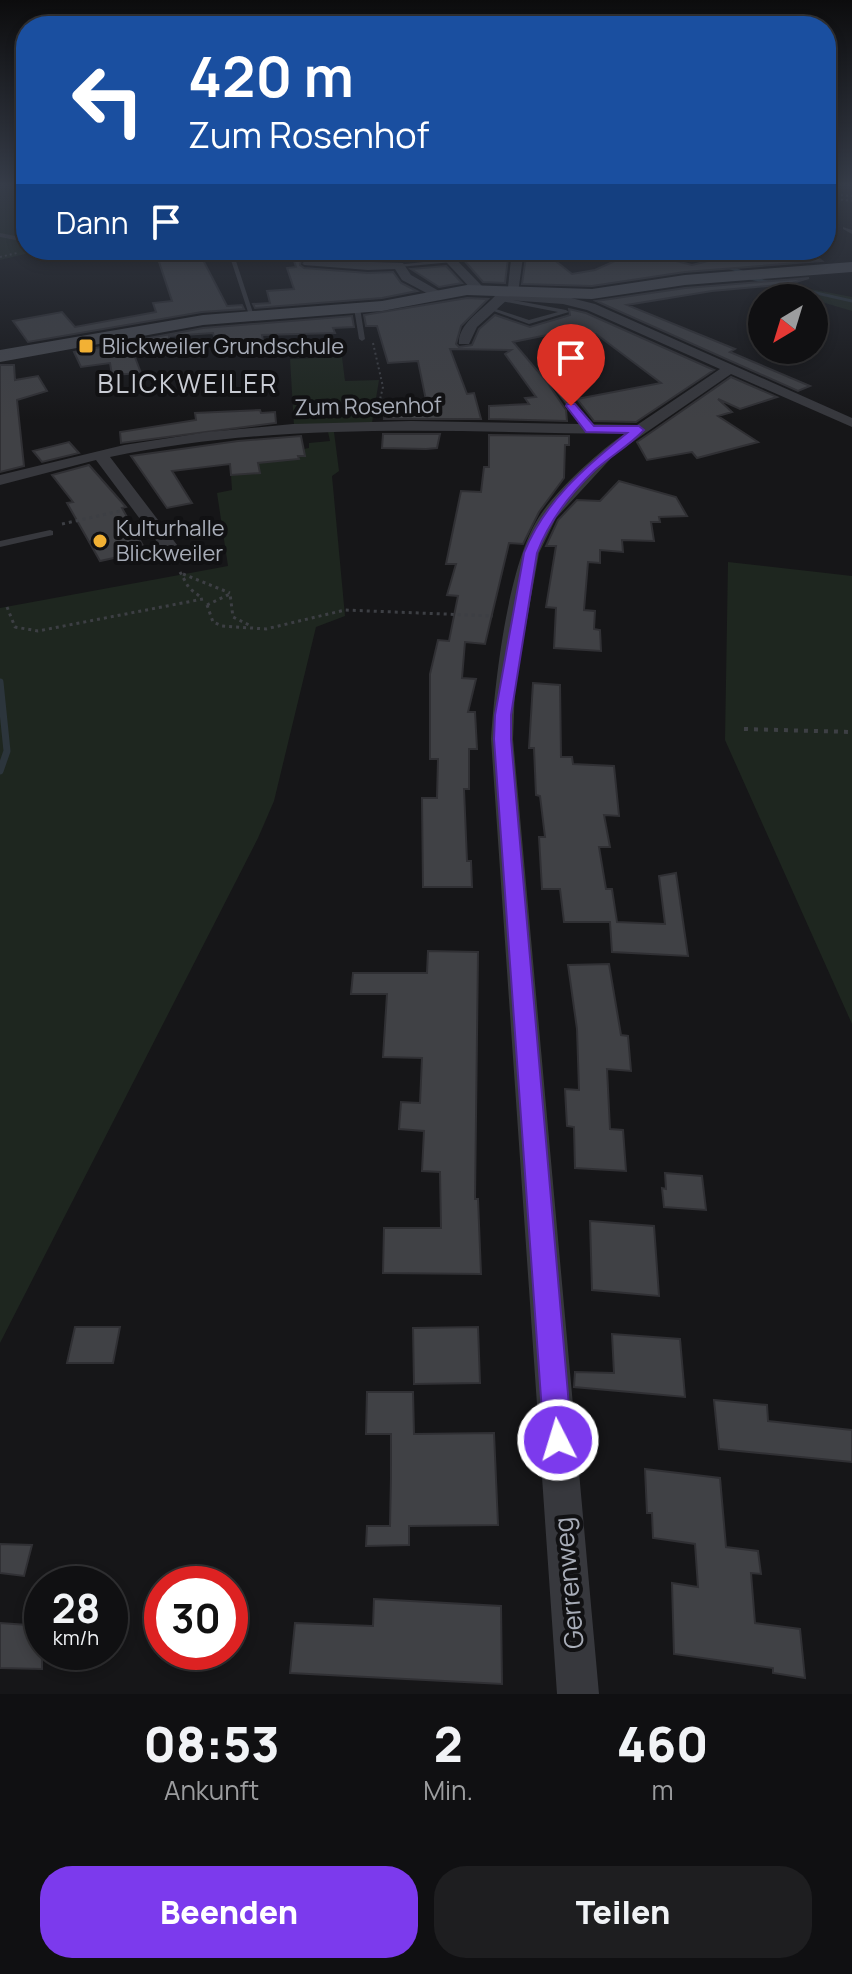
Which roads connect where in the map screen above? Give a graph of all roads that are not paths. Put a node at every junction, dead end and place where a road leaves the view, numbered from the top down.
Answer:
1 (233, 262) edge
2 (437, 262) edge
3 (452, 262) edge
4 (515, 262) edge
5 (308, 263) dead end
6 (399, 265) junction
7 (852, 267) edge
8 (478, 289) junction
9 (507, 294) junction
10 (440, 295) junction
11 (591, 307) junction
12 (357, 308) junction
13 (491, 309) junction
14 (566, 312) junction
15 (252, 315) junction
16 (362, 336) road end
17 (464, 341) dead end
18 (0, 356) edge
19 (729, 369) junction
20 (552, 383) dead end
21 (852, 423) edge
22 (590, 429) junction
23 (639, 430) junction
24 (100, 454) junction
25 (0, 480) edge
26 (50, 533) dead end
27 (0, 544) edge
28 (179, 565) road end
29 (578, 1694) edge

1 - 15 lane
2 - 6 lane
3 - 8 street
4 - 9 street
5 - 6 street
6 - 10 street
7 - 9 street
8 - 9 street
8 - 10 street
9 - 11 street
9 - 13 street
9 - 14 lane
10 - 12 street
11 - 14 lane
11 - 19 street
12 - 15 street
12 - 16 lane
13 - 14 lane
13 - 17 street
15 - 18 street
19 - 21 street
19 - 23 street, Gerrenweg
20 - 22 lane
22 - 23 street, Zum Rosenhof
22 - 24 street, Zum Rosenhof
23 - 29 street, Gerrenweg
24 - 25 street, Zum Rosenhof
24 - 28 street
26 - 27 lane

